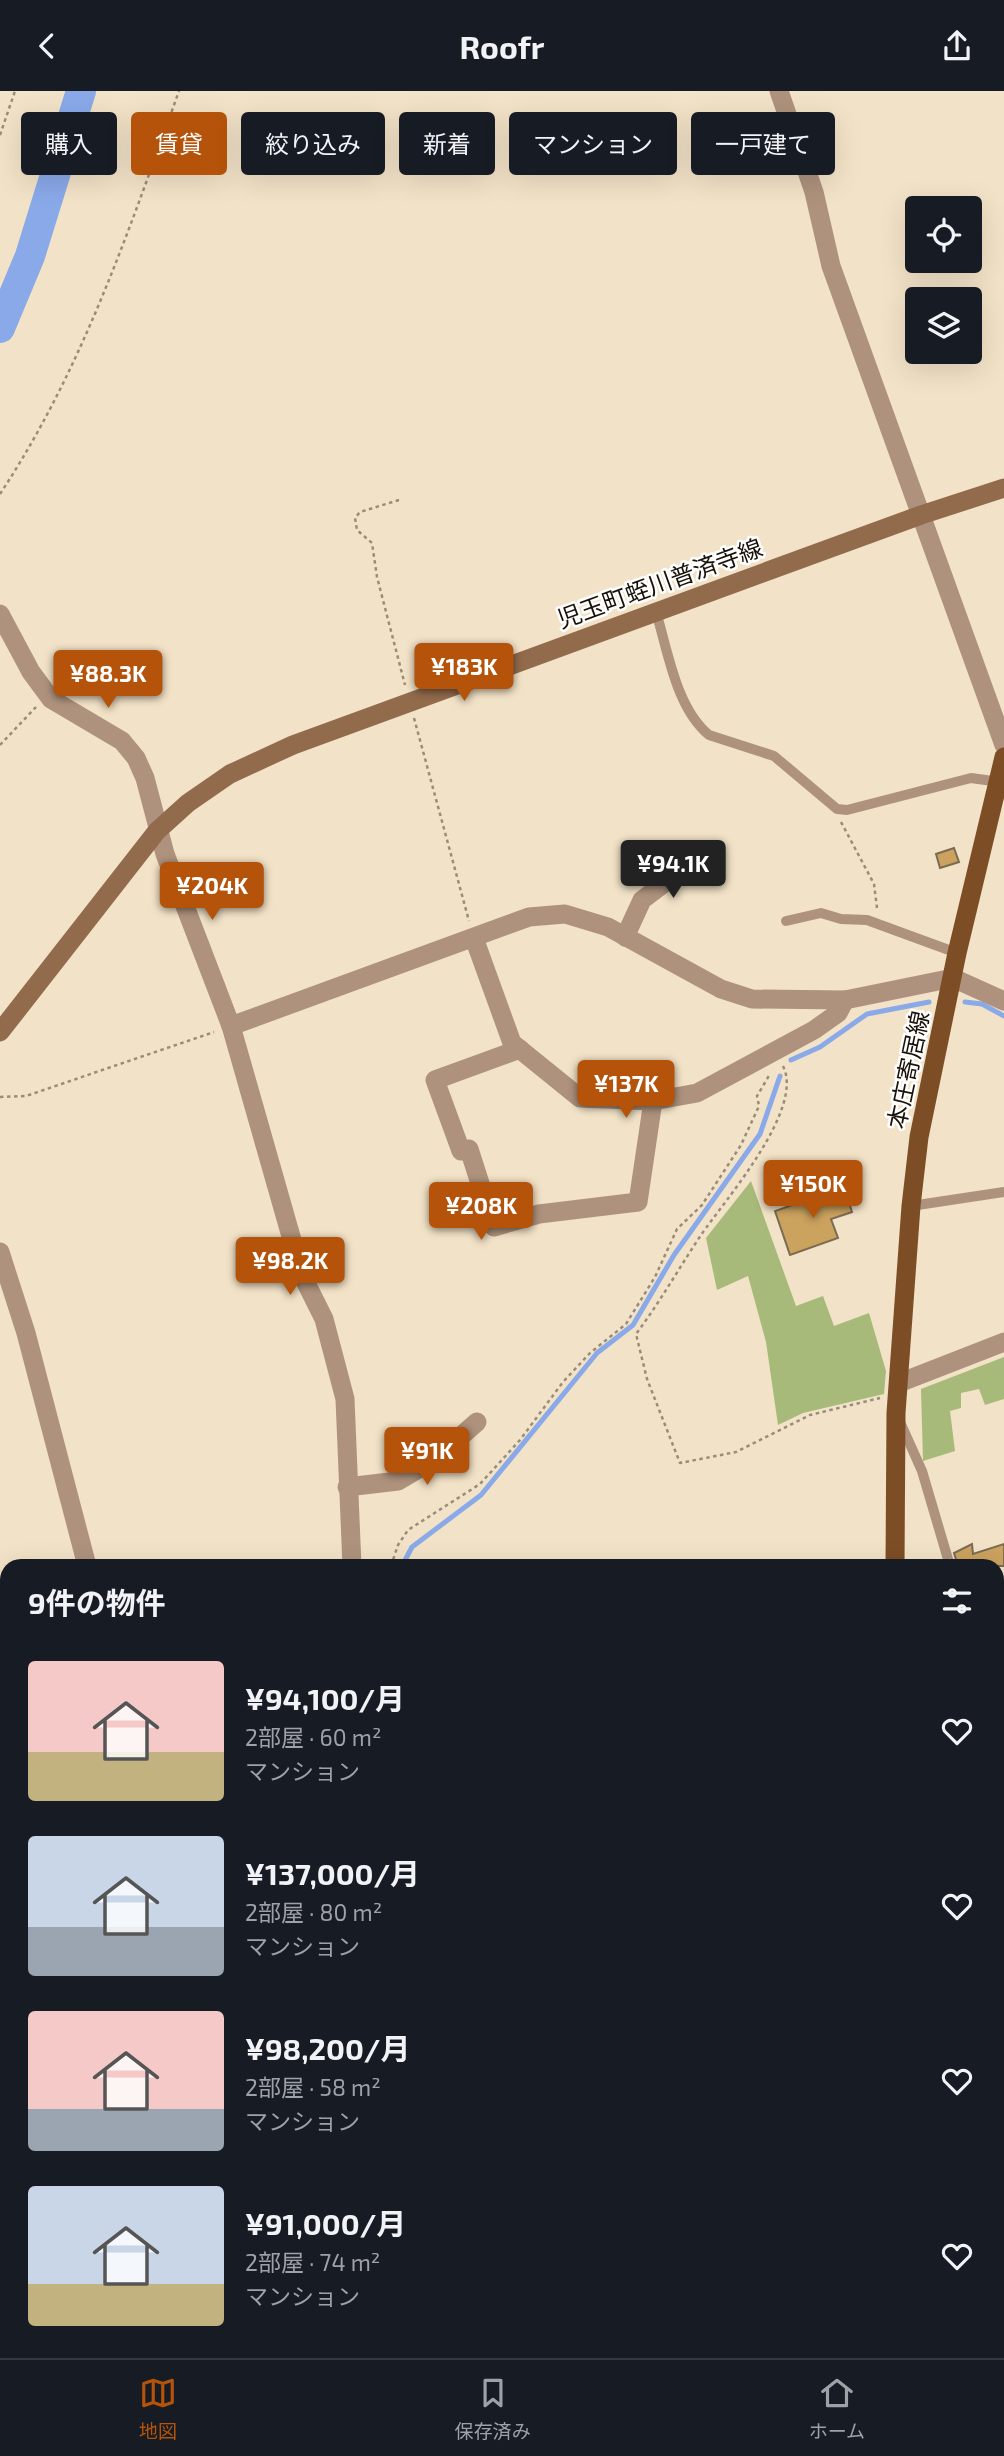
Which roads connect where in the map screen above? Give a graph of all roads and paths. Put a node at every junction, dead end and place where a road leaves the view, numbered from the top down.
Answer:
1 (15, 91) edge
2 (180, 91) edge
3 (779, 91) edge
4 (0, 135) edge
5 (1004, 488) edge
6 (0, 494) edge
7 (398, 500) dead end
8 (921, 515) junction
9 (656, 612) junction
10 (0, 614) edge
11 (48, 694) junction
12 (410, 701) junction
13 (0, 745) edge
14 (1004, 745) edge
15 (1004, 757) edge
16 (1002, 783) edge
17 (838, 809) junction
18 (157, 831) junction
19 (712, 853) dead end
20 (786, 921) dead end
21 (876, 922) junction
22 (625, 937) junction
23 (474, 938) junction
24 (957, 953) junction
25 (953, 978) junction
26 (845, 1000) junction
27 (1004, 1001) edge
28 (231, 1026) junction
29 (0, 1032) edge
30 (520, 1049) junction
31 (775, 1051) junction
32 (0, 1097) edge
33 (653, 1101) junction
34 (1004, 1192) edge
35 (911, 1206) junction
36 (0, 1252) edge
37 (1004, 1342) edge
38 (898, 1397) junction
39 (477, 1422) dead end
40 (347, 1487) junction
41 (85, 1559) edge
42 (352, 1559) edge
43 (393, 1559) edge
44 (895, 1559) edge
45 (948, 1559) edge

1 - 4 path
2 - 6 path
3 - 8 street
5 - 8 main road, 児玉町蛭川普済寺線
7 - 12 path
8 - 9 main road, 児玉町蛭川普済寺線
8 - 14 street
9 - 12 main road, 児玉町蛭川普済寺線
9 - 17 lane
10 - 11 street
11 - 13 path
11 - 18 street
12 - 18 main road, 児玉町蛭川普済寺線
12 - 23 path
15 - 16 main road, 本庄寄居線
16 - 17 lane
16 - 24 main road, 本庄寄居線
17 - 21 path
18 - 28 street
18 - 29 main road, 児玉町蛭川普済寺線
19 - 22 street
20 - 21 lane
21 - 24 lane
22 - 23 street
22 - 26 street
23 - 28 street
23 - 30 street
24 - 25 main road, 本庄寄居線
25 - 26 street
25 - 27 street
25 - 35 main road, 本庄寄居線
26 - 31 street
28 - 32 path
28 - 40 street
30 - 33 street
30 - 33 street
31 - 33 street
31 - 38 path
31 - 43 path
34 - 35 lane
35 - 38 main road, 本庄寄居線
36 - 41 street
37 - 38 street
38 - 44 main road, 本庄寄居線
38 - 45 lane
39 - 40 street
40 - 42 street

